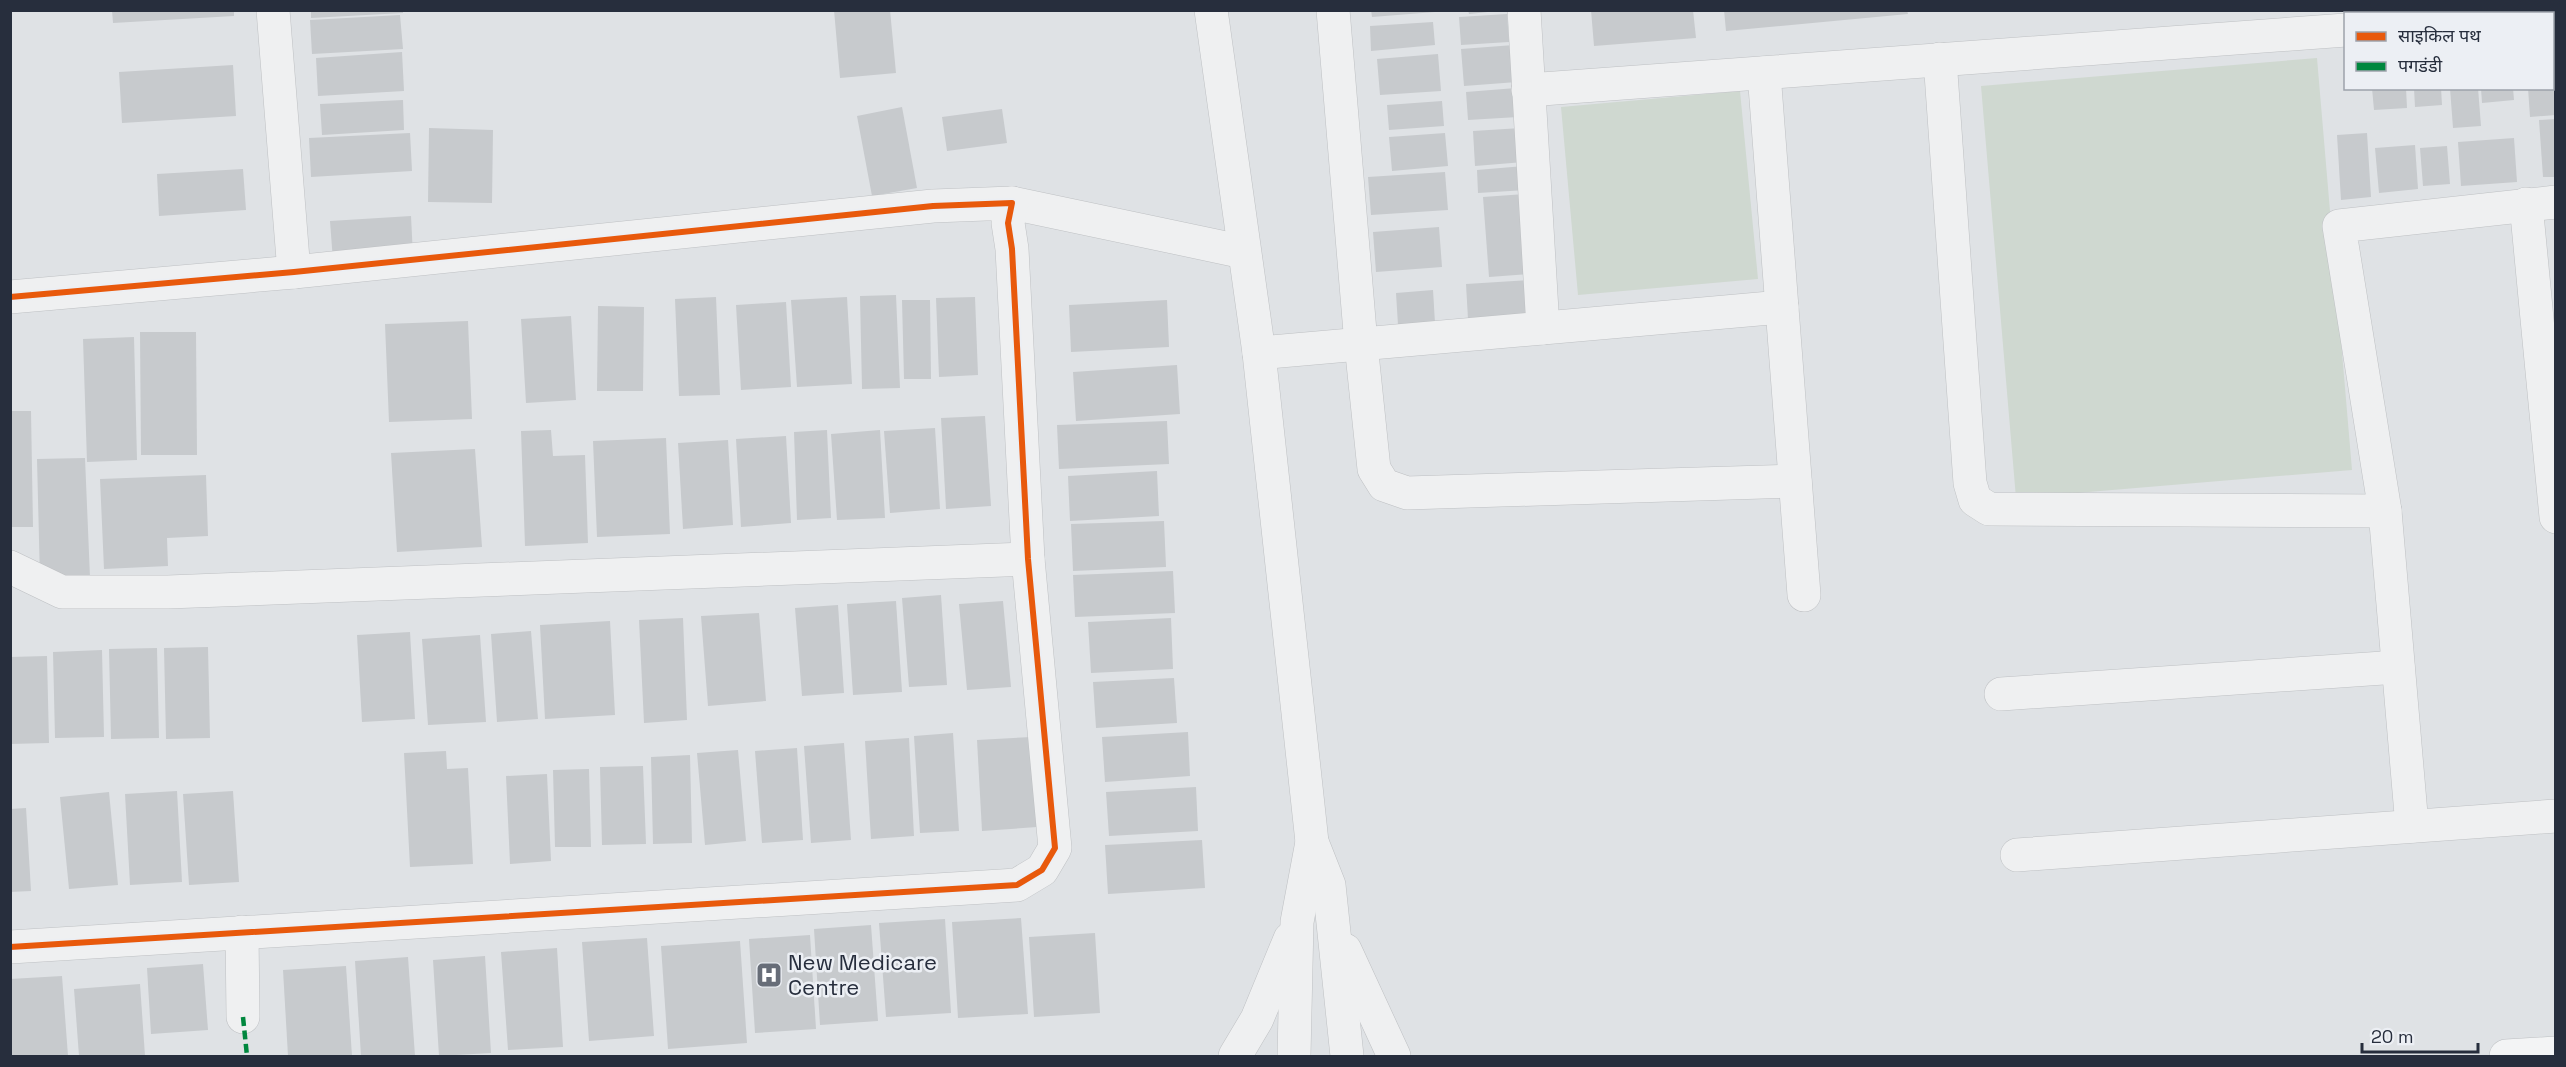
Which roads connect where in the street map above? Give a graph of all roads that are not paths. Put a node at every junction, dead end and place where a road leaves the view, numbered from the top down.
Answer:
1 (273, 10) edge
2 (1211, 10) edge
3 (1333, 10) edge
4 (1524, 10) edge
5 (2344, 30) edge
6 (1940, 59) junction
7 (1764, 73) junction
8 (1528, 90) junction
9 (1012, 203) junction
10 (2541, 203) edge
11 (1244, 252) junction
12 (294, 272) junction
13 (10, 297) edge
14 (1782, 307) junction
15 (1542, 328) junction
16 (1360, 344) junction
17 (1259, 353) junction
18 (1795, 481) junction
19 (2385, 511) junction
20 (2556, 517) edge
21 (1028, 559) junction
22 (10, 567) edge
23 (1804, 595) dead end
24 (2398, 668) junction
25 (2001, 694) dead end
26 (2556, 816) edge
27 (2412, 826) junction
28 (1312, 842) junction
29 (2018, 855) dead end
30 (1332, 920) junction
31 (1298, 922) junction
32 (242, 932) junction
33 (10, 947) edge
34 (243, 1017) dead end
35 (2556, 1053) edge
36 (1235, 1056) edge
37 (1294, 1056) edge
38 (1347, 1056) edge
39 (1394, 1056) edge
40 (2506, 1056) edge

1 - 12 street
2 - 11 street
3 - 16 street
4 - 8 street
5 - 6 street
6 - 7 street
6 - 19 street
7 - 8 street
7 - 14 street
8 - 15 street
9 - 11 street
9 - 12 street
9 - 21 street
10 - 19 street
10 - 20 street
11 - 17 street
12 - 13 street
14 - 15 street
14 - 18 street
15 - 16 street
16 - 17 street
16 - 18 street
17 - 28 street
18 - 23 street
19 - 24 street
21 - 22 street
21 - 32 street
24 - 25 street
24 - 27 street
26 - 27 street
27 - 29 street
28 - 30 street
28 - 31 street
30 - 38 street
30 - 39 street
31 - 36 street
31 - 37 street
32 - 33 street
32 - 34 street
35 - 40 main road

